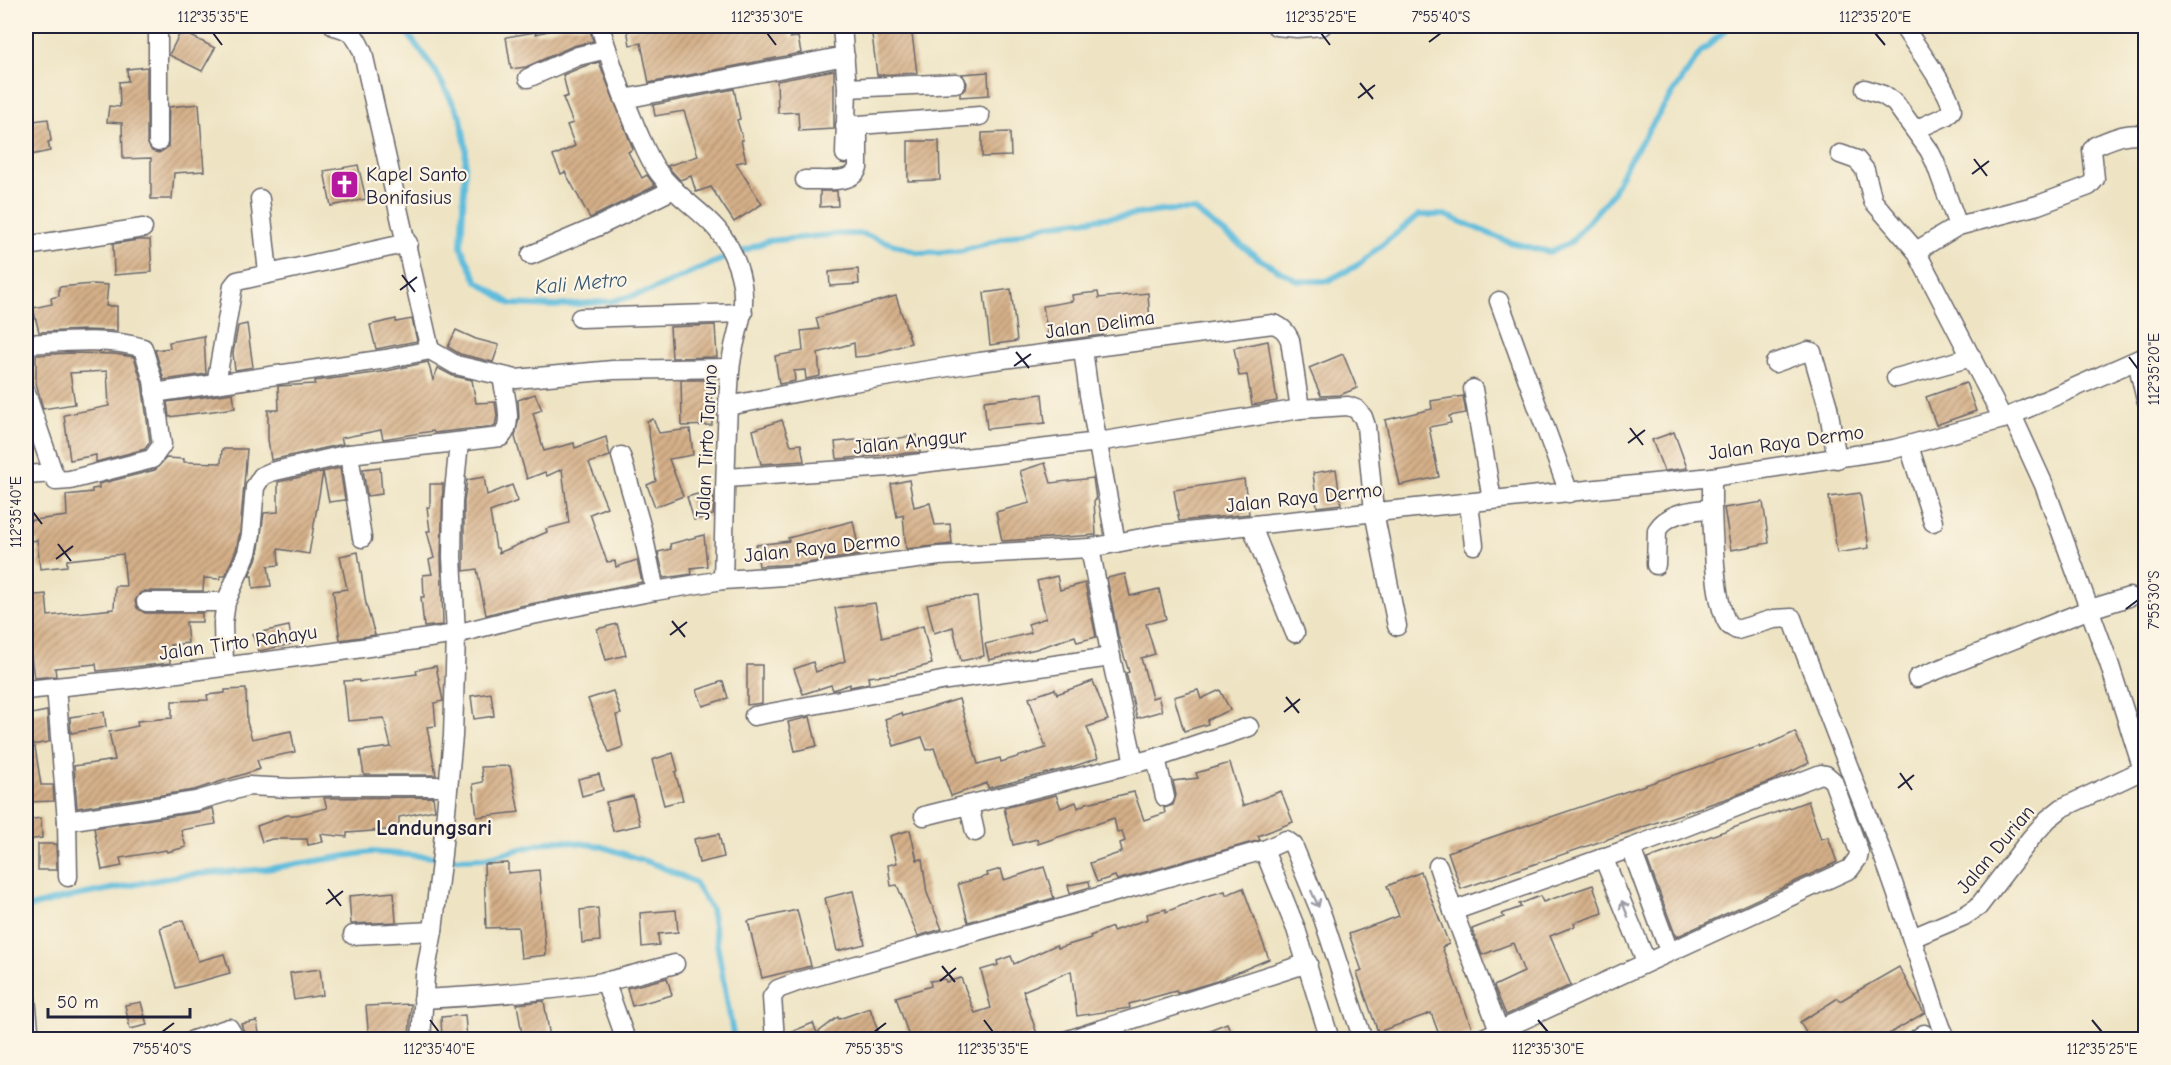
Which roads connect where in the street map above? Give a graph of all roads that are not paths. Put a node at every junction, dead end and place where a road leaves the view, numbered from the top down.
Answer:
1 (158, 26) edge
2 (334, 26) edge
3 (600, 26) edge
4 (843, 26) edge
5 (1276, 26) edge
6 (1322, 26) edge
7 (1903, 26) edge
8 (607, 49) junction
9 (845, 56) junction
10 (528, 78) dead end
11 (956, 83) dead end
12 (847, 88) junction
13 (1865, 89) dead end
14 (624, 99) junction
15 (980, 116) dead end
16 (852, 126) junction
17 (1915, 130) junction
18 (2145, 137) edge
19 (158, 142) dead end
20 (845, 154) dead end
21 (1840, 154) dead end
22 (805, 180) dead end
23 (674, 189) junction
24 (260, 199) dead end
25 (1958, 226) junction
26 (143, 228) dead end
27 (408, 243) junction
28 (26, 246) edge
29 (1916, 251) junction
30 (531, 255) dead end
31 (268, 273) junction
32 (1499, 301) dead end
33 (743, 313) junction
34 (580, 318) dead end
35 (26, 344) edge
36 (1083, 349) junction
37 (430, 350) junction
38 (1972, 357) junction
39 (2141, 358) edge
40 (1775, 363) dead end
41 (730, 368) junction
42 (502, 376) junction
43 (1896, 378) dead end
44 (216, 384) junction
45 (1473, 389) dead end
46 (26, 393) edge
47 (154, 393) junction
48 (2145, 400) edge
49 (728, 406) junction
50 (1299, 409) junction
51 (2008, 417) junction
52 (1098, 442) junction
53 (459, 443) junction
54 (1909, 446) junction
55 (349, 454) junction
56 (621, 456) dead end
57 (1837, 459) junction
58 (54, 473) junction
59 (26, 475) edge
60 (1712, 477) junction
61 (726, 478) junction
62 (1569, 493) junction
63 (1492, 500) junction
64 (1469, 504) junction
65 (1712, 508) junction
66 (1374, 512) junction
67 (1933, 522) dead end
68 (1252, 526) junction
69 (363, 538) dead end
70 (1116, 543) junction
71 (1474, 545) dead end
72 (1090, 548) junction
73 (1656, 566) dead end
74 (723, 580) junction
75 (655, 591) junction
76 (2130, 597) dead end
77 (225, 602) junction
78 (146, 603) dead end
79 (2090, 609) junction
80 (1397, 626) dead end
81 (1294, 633) dead end
82 (456, 634) junction
83 (1111, 657) junction
84 (225, 666) junction
85 (1917, 678) dead end
86 (56, 687) junction
87 (26, 690) edge
88 (754, 716) dead end
89 (1249, 727) dead end
90 (1156, 758) junction
91 (1134, 763) junction
92 (2144, 769) edge
93 (448, 786) junction
94 (1166, 797) dead end
95 (969, 805) junction
96 (924, 816) dead end
97 (67, 821) junction
98 (975, 832) dead end
99 (1630, 848) junction
100 (1264, 850) junction
101 (1603, 857) junction
102 (1438, 866) dead end
103 (68, 877) dead end
104 (1453, 910) junction
105 (433, 931) junction
106 (353, 935) dead end
107 (1912, 938) junction
108 (1670, 951) junction
109 (1646, 961) junction
110 (1308, 963) junction
111 (675, 964) dead end
112 (606, 981) junction
113 (26, 998) edge
114 (423, 999) junction
115 (1501, 1035) edge
116 (28, 1037) edge
117 (194, 1040) edge
118 (236, 1040) edge
119 (421, 1040) edge
120 (626, 1040) edge
121 (775, 1040) edge
122 (1068, 1040) edge
123 (1330, 1040) edge
124 (1363, 1040) edge
125 (1479, 1040) edge
126 (1947, 1040) edge

1 - 19 street
2 - 27 street
3 - 8 street, Jalan Tirto Taruno
4 - 9 street
5 - 6 street
7 - 17 street
8 - 10 street
8 - 14 street, Jalan Tirto Taruno
9 - 12 street
9 - 14 street
11 - 12 street
12 - 16 street
13 - 17 street
14 - 23 street, Jalan Tirto Taruno
15 - 16 street
16 - 20 street
16 - 22 street
17 - 25 street
18 - 25 street
21 - 29 street
23 - 30 street
23 - 33 street, Jalan Tirto Taruno
24 - 31 street
25 - 29 street
26 - 28 street
27 - 31 street
27 - 37 street
29 - 38 street
31 - 44 street
32 - 62 street
33 - 34 street
33 - 41 street, Jalan Tirto Taruno
35 - 47 street
36 - 49 street, Jalan Delima
36 - 50 street, Jalan Delima
36 - 52 street
37 - 42 street
37 - 44 street
38 - 43 street
38 - 51 street
39 - 48 street
39 - 51 street, Jalan Raya Dermo
40 - 57 street
41 - 42 street
41 - 49 street, Jalan Tirto Taruno
42 - 53 street
44 - 47 street
45 - 63 street
46 - 58 street
47 - 58 street
49 - 61 street, Jalan Tirto Taruno
50 - 52 street, Jalan Anggur
50 - 66 street, Jalan Anggur
51 - 54 street, Jalan Raya Dermo
51 - 79 street
52 - 61 street, Jalan Anggur
52 - 70 street
53 - 55 street
53 - 82 street
54 - 57 street, Jalan Raya Dermo
54 - 67 street
55 - 69 street
55 - 77 street
56 - 75 street
57 - 60 street, Jalan Raya Dermo
58 - 59 street
60 - 62 street, Jalan Raya Dermo
60 - 65 street
61 - 74 street, Jalan Tirto Taruno
62 - 63 street, Jalan Raya Dermo
63 - 64 street, Jalan Raya Dermo
64 - 66 street, Jalan Raya Dermo
64 - 71 street
65 - 73 street
65 - 107 street
66 - 68 street, Jalan Raya Dermo
66 - 80 street, Jalan Anggur
68 - 70 street, Jalan Raya Dermo
68 - 81 street
70 - 72 street, Jalan Raya Dermo
72 - 74 street, Jalan Raya Dermo
72 - 83 street
74 - 75 street, Jalan Raya Dermo
75 - 82 street, Jalan Raya Dermo
76 - 79 street
77 - 78 street
77 - 84 street
79 - 85 street
79 - 92 street
82 - 84 street, Jalan Tirto Rahayu
82 - 93 street
83 - 88 street
83 - 91 street
84 - 86 street, Jalan Tirto Rahayu
86 - 87 street, Jalan Tirto Rahayu
86 - 97 street
89 - 90 street
90 - 91 street
90 - 94 street
91 - 95 street
92 - 107 street, Jalan Durian
93 - 97 street
93 - 105 street
95 - 96 street
95 - 98 street
97 - 103 street
99 - 101 street
99 - 108 street
99 - 108 street
100 - 110 street
100 - 121 street
100 -> 124 street
101 - 104 street
109 -> 101 street
102 - 104 street
104 - 115 street
105 - 106 street
105 - 114 street
107 - 126 street
108 - 109 street
109 - 115 street
110 - 122 street
110 - 123 street
111 - 112 street
112 - 114 street
112 - 120 street
113 - 116 street
114 - 119 street
115 - 125 street
117 - 118 street

